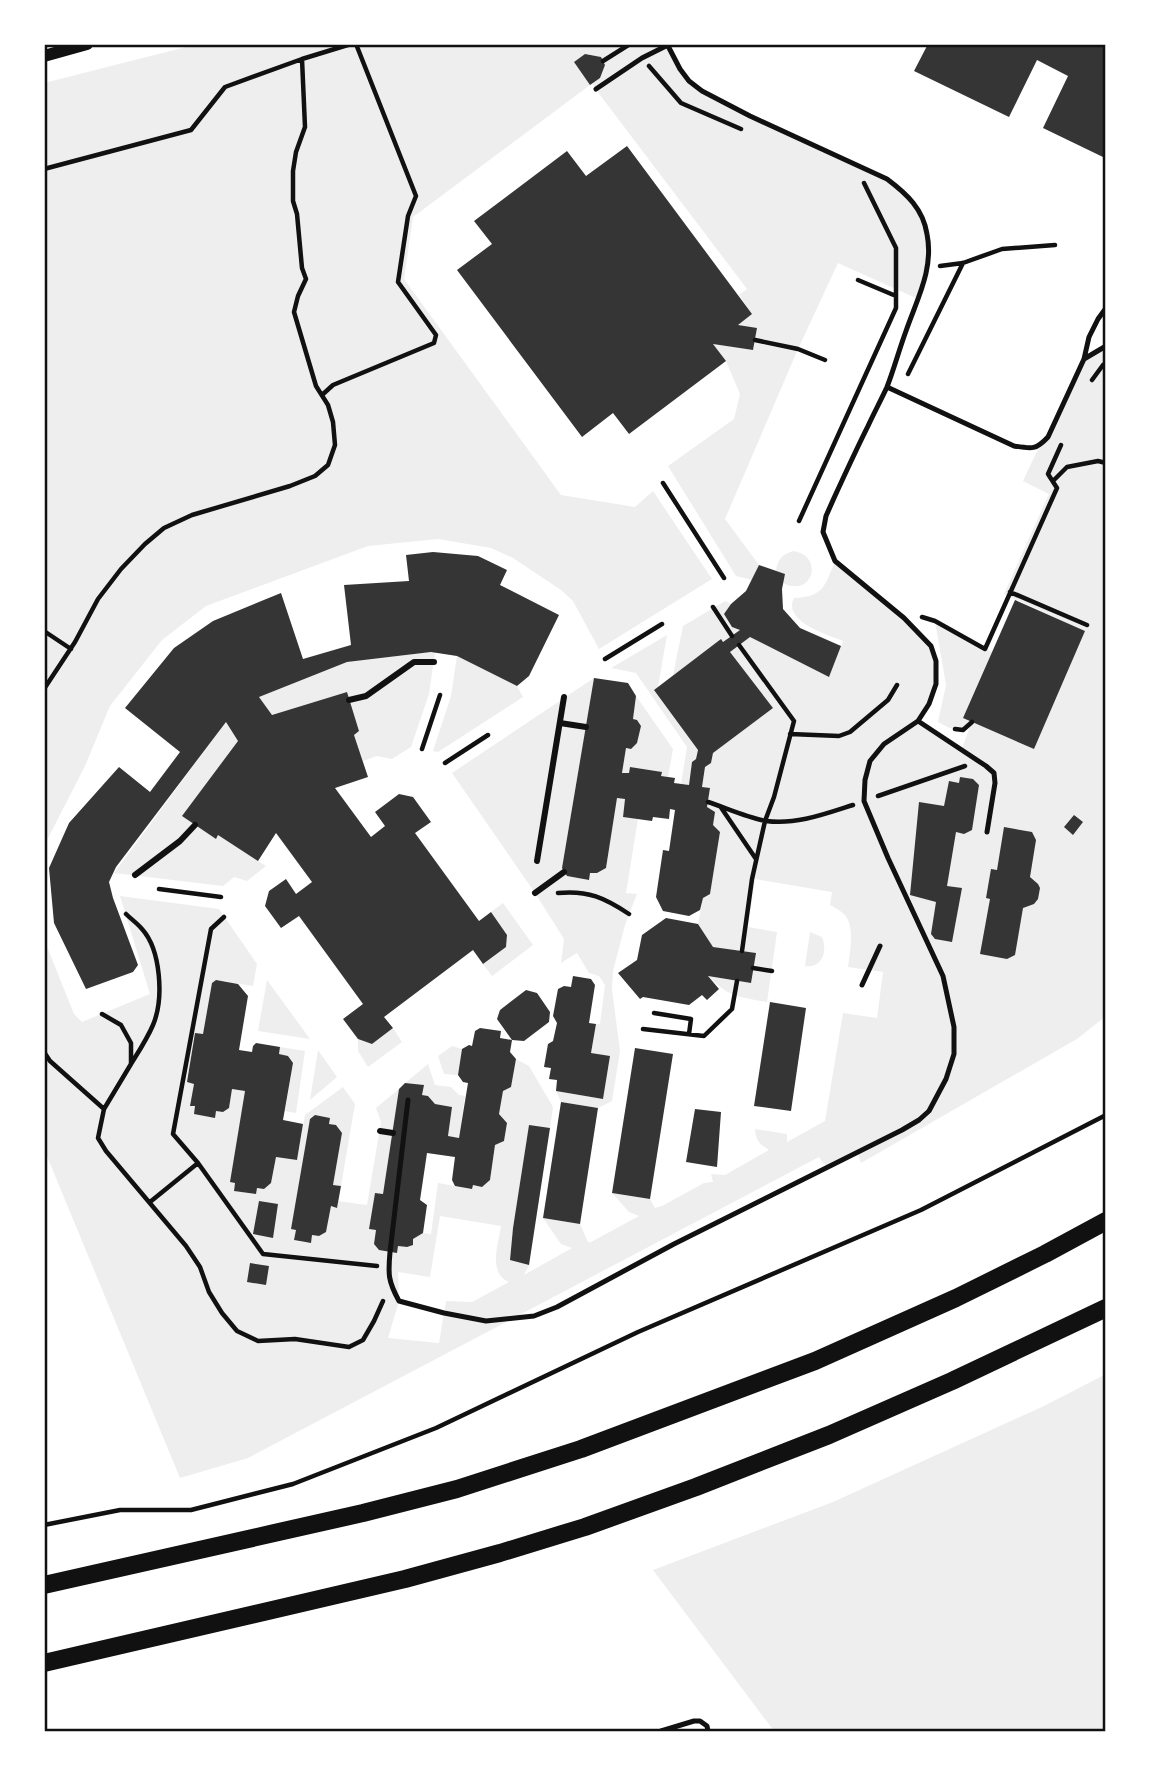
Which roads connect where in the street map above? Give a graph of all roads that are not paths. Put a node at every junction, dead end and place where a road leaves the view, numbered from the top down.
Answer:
1 (87, 44) edge
2 (667, 44) edge
3 (44, 56) edge
4 (596, 89) dead end
5 (1106, 308) edge
6 (1106, 346) edge
7 (1084, 359) junction
8 (887, 387) junction
9 (434, 662) dead end
10 (564, 697) dead end
11 (349, 701) dead end
12 (918, 720) junction
13 (560, 723) junction
14 (586, 727) dead end
15 (195, 825) dead end
16 (987, 832) dead end
17 (537, 861) dead end
18 (565, 872) dead end
19 (135, 875) dead end
20 (535, 893) dead end
21 (880, 946) dead end
22 (862, 985) dead end
23 (408, 1100) dead end
24 (380, 1131) dead end
25 (393, 1133) dead end
26 (1106, 1221) edge
27 (1106, 1308) edge
28 (44, 1584) edge
29 (44, 1663) edge
30 (662, 1731) edge
31 (708, 1731) edge

1 - 3 street
2 - 4 lane
2 - 8 lane
5 - 7 lane
6 - 7 lane
7 - 8 lane
8 - 12 lane
9 - 11 street
10 - 13 street
12 - 16 lane
12 - 23 lane
13 - 14 street
13 - 17 street
15 - 19 street
18 - 20 street
21 - 22 lane
24 - 25 street
26 - 28 main road
27 - 29 main road
30 - 31 lane

